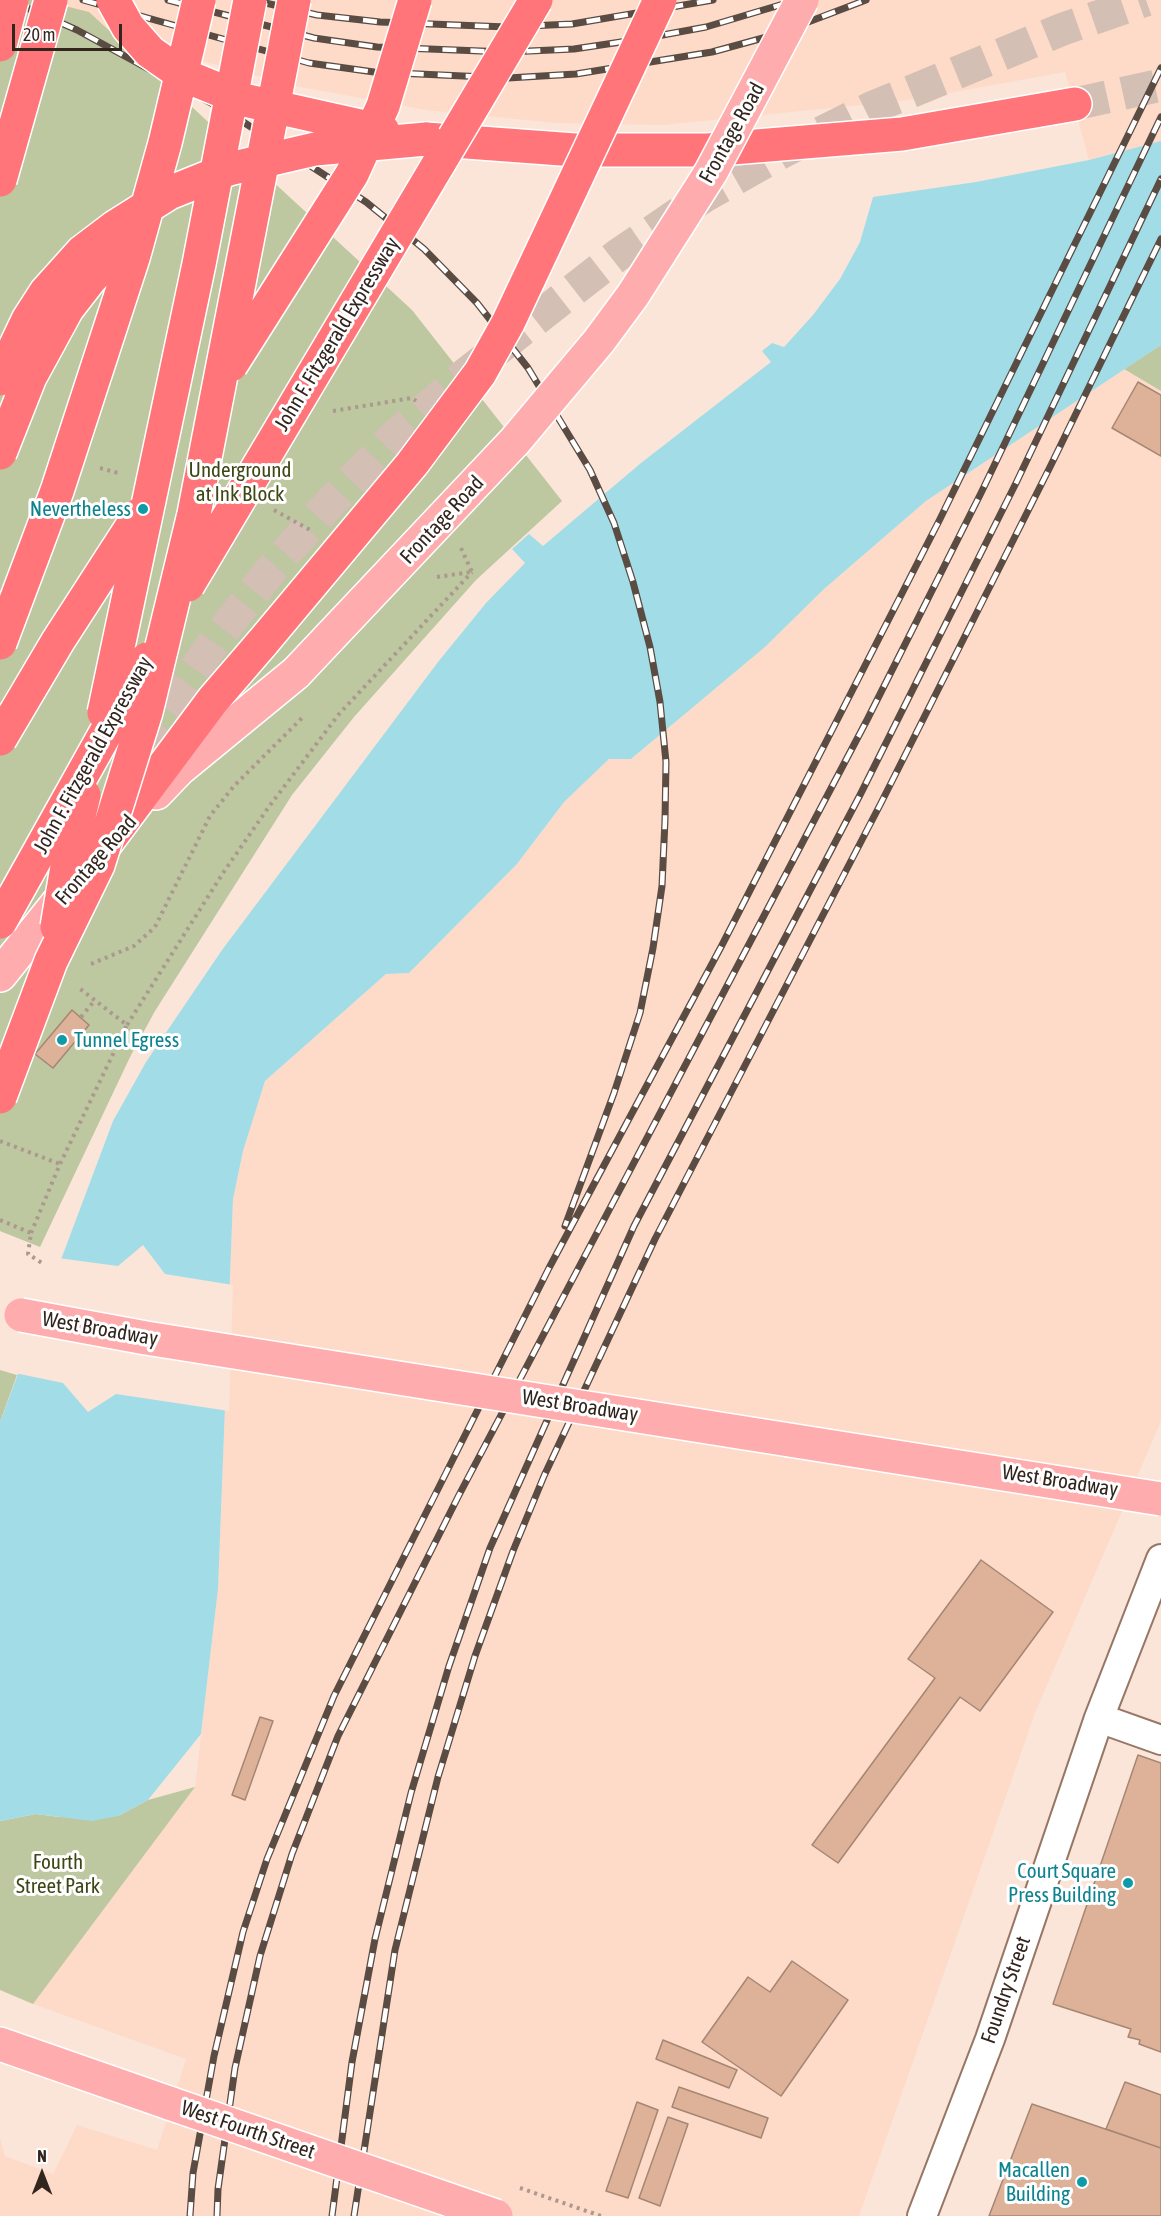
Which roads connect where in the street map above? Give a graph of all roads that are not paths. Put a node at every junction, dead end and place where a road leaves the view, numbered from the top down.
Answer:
1 (12, 0) edge
2 (51, 0) edge
3 (113, 0) edge
4 (199, 0) edge
5 (250, 0) edge
6 (294, 0) edge
7 (416, 0) edge
8 (536, 0) edge
9 (660, 0) edge
10 (802, 0) edge
11 (0, 45) edge
12 (1075, 105) tunnel mouth
13 (426, 139) junction
14 (229, 169) junction
15 (0, 180) edge
16 (0, 378) edge
17 (0, 453) edge
18 (0, 643) edge
19 (0, 739) edge
20 (102, 848) junction
21 (0, 922) edge
22 (51, 961) junction
23 (0, 975) edge
24 (0, 1097) edge
25 (10, 1312) edge
26 (1161, 1499) edge
27 (1161, 1559) edge
28 (1099, 1718) junction
29 (1161, 1740) edge
30 (0, 2044) edge
31 (496, 2216) edge
32 (922, 2216) edge

1 - 11 highway, bridge
2 - 15 highway, bridge
3 - 13 highway, bridge
4 - 18 highway, bridge
5 - 22 highway, bridge
6 - 22 highway, bridge
7 - 19 highway, bridge
8 - 21 highway, John F. Fitzgerald Expressway, bridge
9 - 20 highway, bridge
10 - 20 main road, Frontage Road, bridge
12 - 13 highway
13 - 14 highway, bridge
14 - 16 highway, bridge
14 - 17 highway, bridge
20 - 23 main road, Frontage Road
22 - 24 highway, bridge
25 - 26 main road, West Broadway, bridge
27 - 28 street, Foundry Street
28 - 29 street
28 - 32 street, Foundry Street
30 - 31 main road, West Fourth Street, bridge

